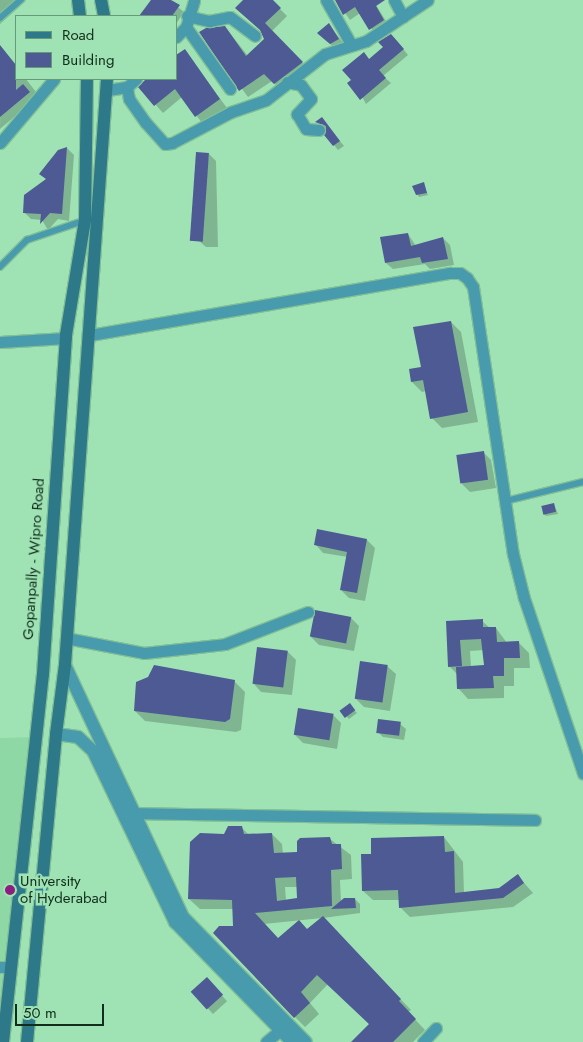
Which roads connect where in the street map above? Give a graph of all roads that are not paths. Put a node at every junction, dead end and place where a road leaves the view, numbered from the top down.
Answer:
1 (21, 0) edge
2 (78, 0) edge
3 (101, 0) edge
4 (194, 0) edge
5 (326, 0) edge
6 (394, 0) edge
7 (428, 0) edge
8 (80, 15) edge
9 (104, 15) edge
10 (403, 17) junction
11 (0, 18) edge
12 (186, 22) junction
13 (178, 34) edge
14 (255, 36) dead end
15 (351, 44) junction
16 (53, 80) edge
17 (87, 80) edge
18 (287, 82) junction
19 (131, 83) edge
20 (107, 84) edge
21 (230, 89) dead end
22 (319, 130) dead end
23 (0, 143) edge
24 (85, 220) junction
25 (0, 267) edge
26 (90, 335) junction
27 (66, 338) junction
28 (0, 342) edge
29 (583, 482) edge
30 (506, 501) junction
31 (308, 612) dead end
32 (66, 638) junction
33 (65, 665) junction
34 (56, 734) junction
35 (583, 773) edge
36 (133, 813) junction
37 (535, 820) dead end
38 (5, 967) edge
39 (9, 986) junction
40 (32, 988) junction
41 (7, 1008) junction
42 (30, 1010) junction
43 (284, 1026) junction
44 (436, 1028) dead end
45 (3, 1042) edge
46 (27, 1042) edge
47 (266, 1042) edge
48 (292, 1042) edge
49 (306, 1042) edge
50 (423, 1042) edge

1 - 11 lane
2 - 8 main road
3 - 9 main road
4 - 12 street
5 - 15 street
6 - 10 street
7 - 10 street
10 - 15 street
12 - 13 street
12 - 14 street
12 - 21 street
15 - 18 street
16 - 23 street
17 - 24 main road, Gopanpally - Wipro Road
18 - 19 street
18 - 22 street
19 - 20 street
20 - 26 main road
24 - 25 lane
24 - 27 main road, Gopanpally - Wipro Road
26 - 30 street
26 - 32 main road
27 - 28 street
27 - 38 main road, Gopanpally - Wipro Road
29 - 30 lane
30 - 35 street
31 - 32 street
32 - 33 main road
33 - 34 main road
33 - 36 street
34 - 40 main road
34 - 43 street
36 - 37 street
36 - 43 street
38 - 39 main road, Gopanpally - Wipro Road
39 - 40 main road
39 - 41 main road, Gopanpally - Wipro Road
40 - 42 main road
41 - 42 main road
41 - 45 main road, Gopanpally - Wipro Road
42 - 46 main road
43 - 47 street
43 - 48 street
43 - 49 street
44 - 50 street

